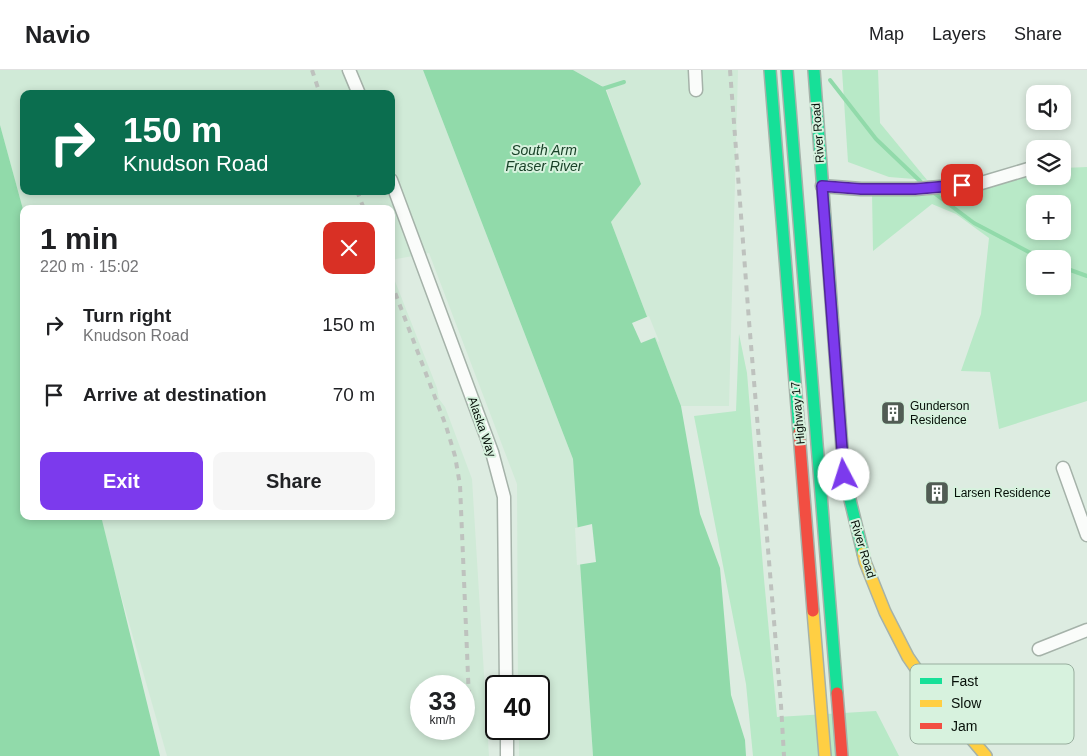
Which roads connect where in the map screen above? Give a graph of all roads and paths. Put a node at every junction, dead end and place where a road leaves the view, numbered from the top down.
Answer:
1 (349, 70) edge
2 (695, 70) edge
3 (770, 70) edge
4 (787, 70) edge
5 (814, 70) edge
6 (357, 90) edge
7 (696, 90) dead end
8 (1026, 171) edge
9 (822, 186) junction
10 (395, 191) edge
11 (1063, 468) dead end
12 (1087, 535) edge
13 (1087, 630) edge
14 (1039, 649) dead end
15 (913, 664) edge
16 (506, 675) edge
17 (507, 740) edge
18 (976, 744) edge
19 (507, 756) edge
20 (825, 756) edge
21 (842, 756) edge
22 (986, 756) edge

1 - 6 street
2 - 7 street
3 - 20 main road, Highway 17
4 - 21 main road, Highway 17
5 - 9 main road, River Road
8 - 9 street
9 - 15 main road, River Road
10 - 16 street, Alaska Way
11 - 12 street
13 - 14 street
17 - 19 street
18 - 22 main road, River Road

